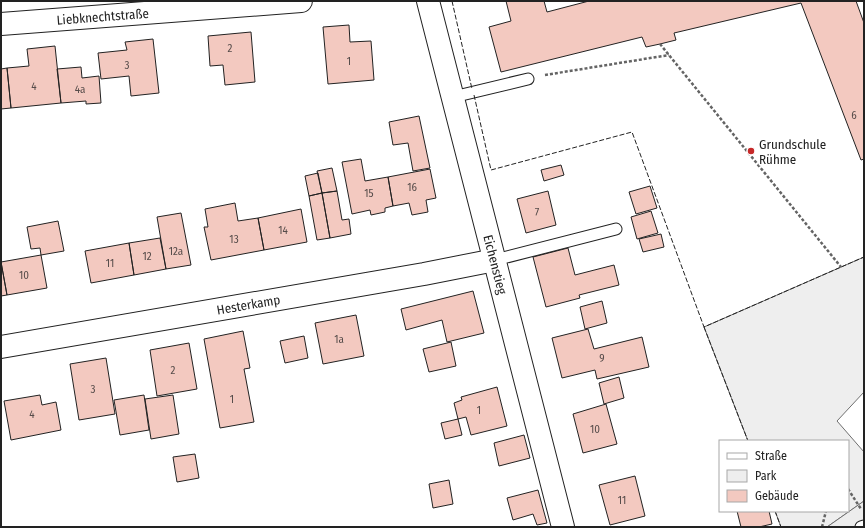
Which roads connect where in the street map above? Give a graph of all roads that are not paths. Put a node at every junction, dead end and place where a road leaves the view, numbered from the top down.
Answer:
1 (301, 1) edge
2 (428, 1) edge
3 (1, 24) edge
4 (528, 79) dead end
5 (453, 97) junction
6 (616, 229) dead end
7 (495, 260) junction
8 (1, 347) edge
9 (864, 526) edge
10 (563, 527) edge
11 (861, 527) edge

1 - 3 street, Liebknechtstraße
2 - 5 street, Eichenstieg
4 - 5 lane
5 - 7 street, Eichenstieg
6 - 7 lane
7 - 8 street, Hesterkamp
7 - 10 street, Eichenstieg
9 - 11 lane

